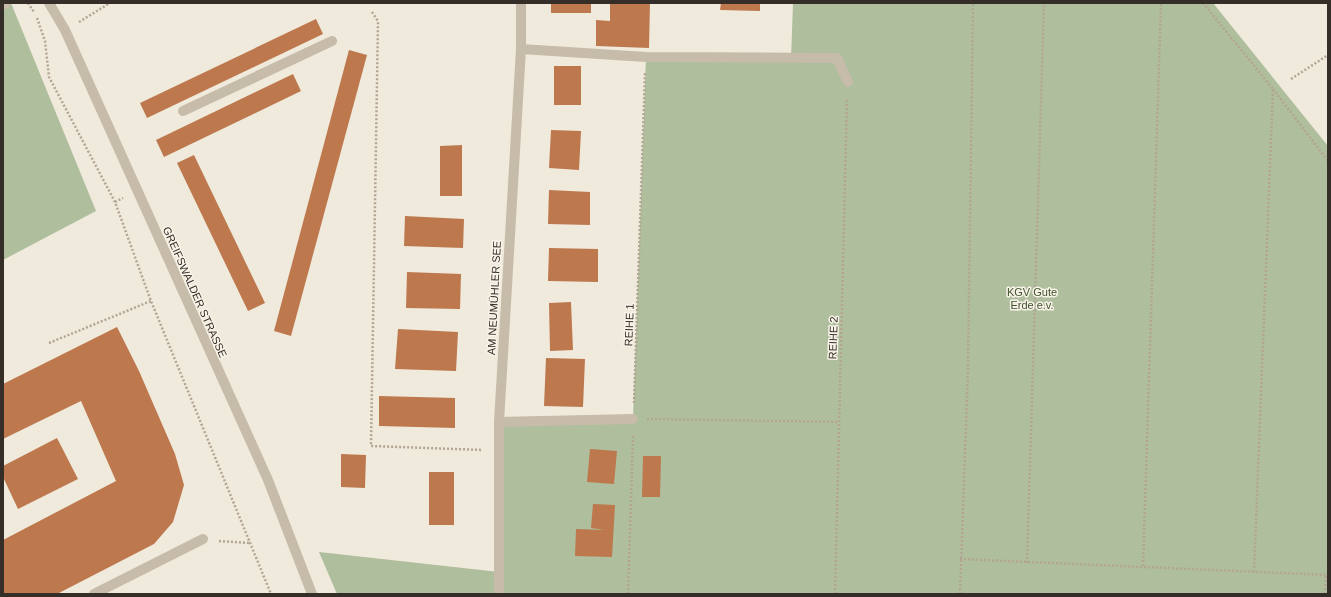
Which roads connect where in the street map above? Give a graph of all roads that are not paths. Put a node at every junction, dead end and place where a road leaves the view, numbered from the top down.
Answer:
1 (6, 3) edge
2 (49, 3) edge
3 (521, 3) edge
4 (3, 5) edge
5 (332, 41) dead end
6 (521, 49) junction
7 (848, 82) road end
8 (183, 111) dead end
9 (634, 419) road end
10 (499, 422) junction
11 (203, 539) road end
12 (94, 594) edge
13 (312, 594) edge
14 (499, 594) edge

1 - 4 street
2 - 13 street, GREIFSWALDER STRASSE
3 - 6 street, AM NEUMÜHLER SEE
5 - 8 street
6 - 7 street
6 - 10 street, AM NEUMÜHLER SEE
9 - 10 street
10 - 14 street, AM NEUMÜHLER SEE
11 - 12 street

